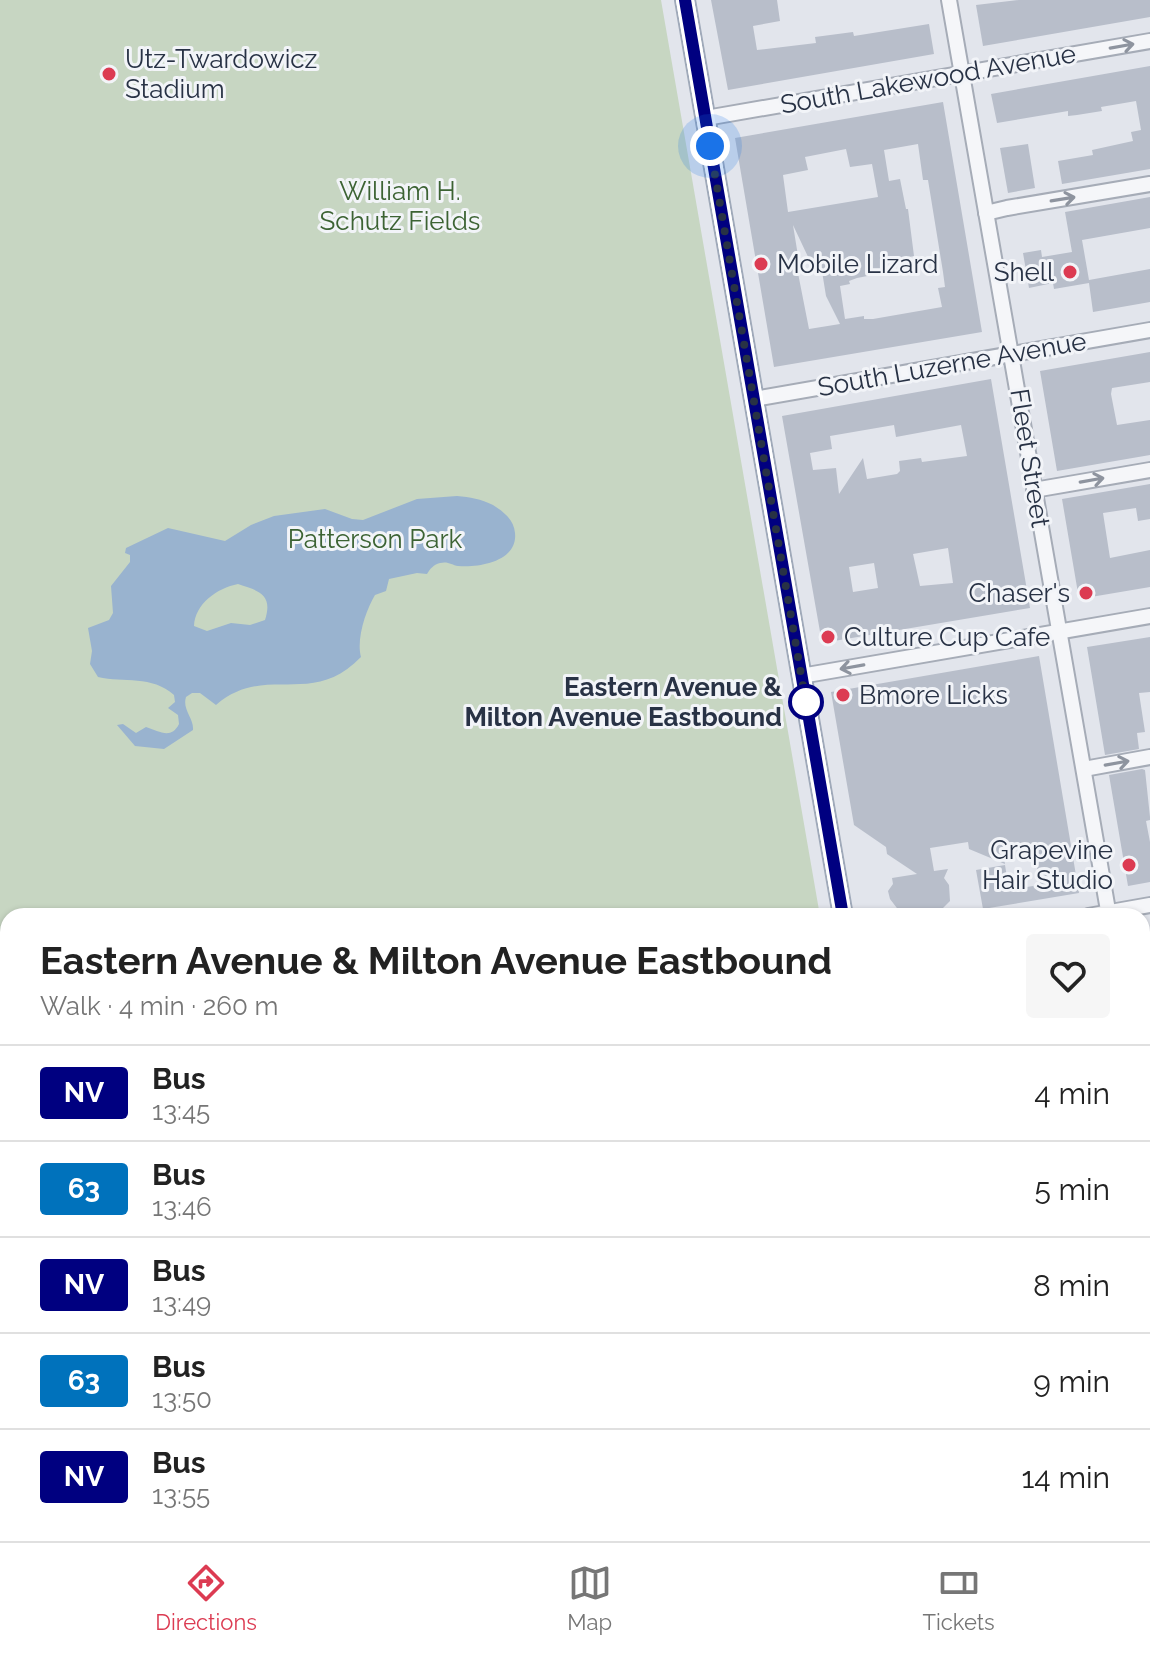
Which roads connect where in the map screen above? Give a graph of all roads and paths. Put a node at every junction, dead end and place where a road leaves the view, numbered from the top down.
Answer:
1 (685, 0) edge
2 (949, 0) edge
3 (1150, 41) edge
4 (962, 73) junction
5 (706, 118) junction
6 (1150, 184) edge
7 (986, 213) junction
8 (1150, 330) edge
9 (1013, 354) junction
10 (754, 399) junction
11 (1150, 470) edge
12 (1034, 490) junction
13 (1150, 616) edge
14 (1059, 631) junction
15 (801, 676) junction
16 (1150, 757) edge
17 (1084, 769) junction
18 (842, 908) edge
19 (1108, 908) edge

1 - 5 main road
2 - 4 street, Fleet Street
4 -> 3 street, South Lakewood Avenue
4 - 5 street, South Lakewood Avenue
4 - 7 street, Fleet Street
5 - 10 main road
7 -> 6 street
7 - 9 street, Fleet Street
8 - 9 street, South Luzerne Avenue
9 - 10 street, South Luzerne Avenue
9 - 12 street, Fleet Street
10 - 15 main road
12 -> 11 street
12 - 14 street, Fleet Street
13 - 14 street
14 -> 15 street
14 - 17 street, Fleet Street
15 - 18 main road
17 -> 16 street
17 - 19 street, Fleet Street

